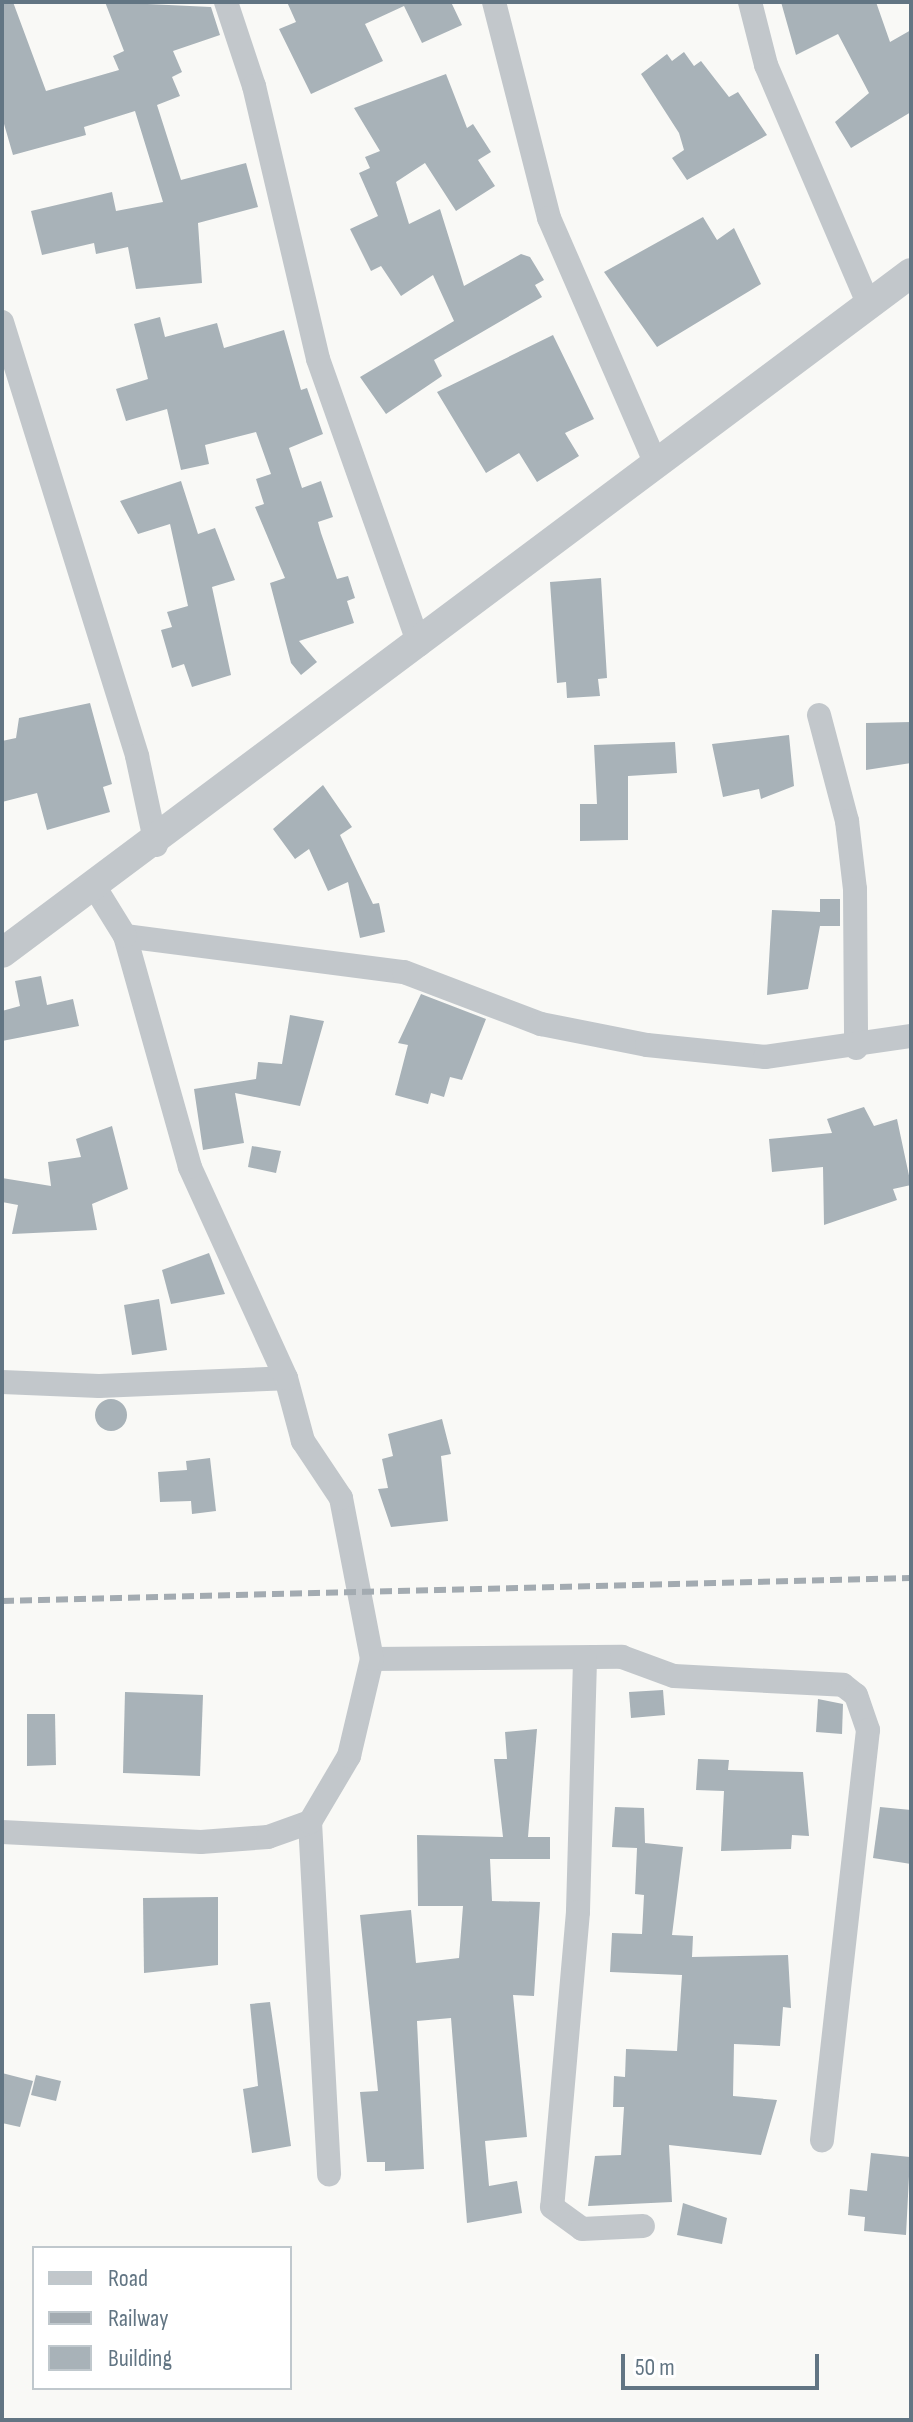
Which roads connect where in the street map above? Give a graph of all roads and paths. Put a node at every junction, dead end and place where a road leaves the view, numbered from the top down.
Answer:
1 (226, 2) edge
2 (494, 2) edge
3 (750, 2) edge
4 (911, 273) edge
5 (869, 305) junction
6 (2, 322) edge
7 (655, 462) junction
8 (419, 645) junction
9 (819, 715) dead end
10 (156, 845) junction
11 (96, 889) junction
12 (125, 936) junction
13 (2, 953) edge
14 (911, 1036) edge
15 (856, 1048) junction
16 (286, 1378) junction
17 (2, 1382) edge
18 (372, 1659) junction
19 (585, 1660) junction
20 (310, 1822) junction
21 (2, 1832) edge
22 (822, 2140) dead end
23 (329, 2174) dead end
24 (643, 2226) dead end

1 - 8 street
2 - 7 street
3 - 5 street
4 - 5 street
5 - 7 street
6 - 10 street
7 - 8 street
8 - 10 street
9 - 15 street
10 - 11 street
11 - 12 street
11 - 13 street
12 - 15 street
12 - 16 street
14 - 15 street
16 - 17 street
16 - 18 street
18 - 19 street
18 - 20 street
19 - 22 street
19 - 24 street
20 - 21 street
20 - 23 street

